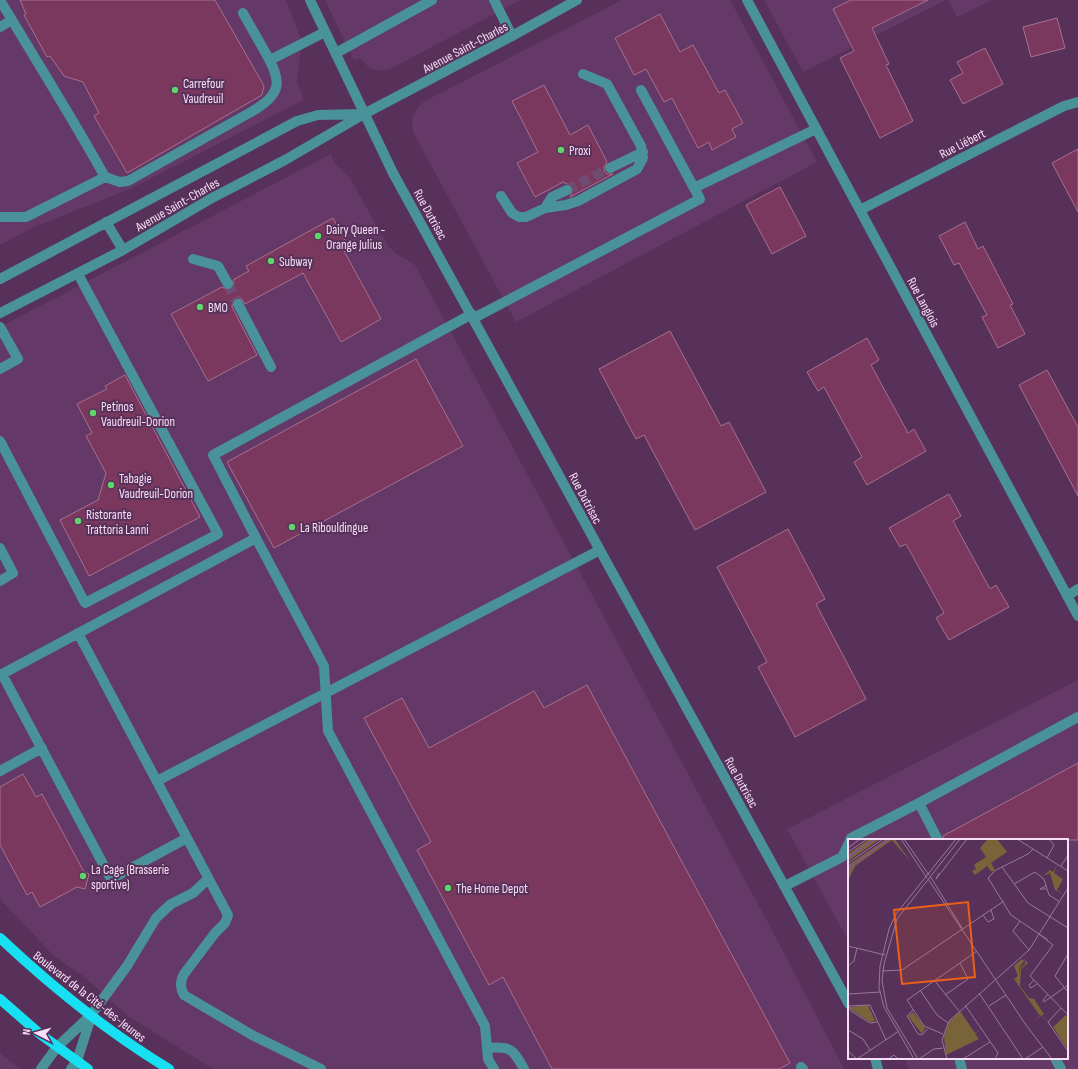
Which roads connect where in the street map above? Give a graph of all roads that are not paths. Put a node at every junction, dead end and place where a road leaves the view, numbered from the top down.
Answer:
1 (0, 0) edge
2 (310, 0) edge
3 (432, 0) edge
4 (494, 0) edge
5 (577, 0) edge
6 (746, 0) edge
7 (243, 13) dead end
8 (12, 20) junction
9 (0, 28) edge
10 (325, 32) junction
11 (512, 36) junction
12 (336, 53) junction
13 (270, 60) junction
14 (583, 74) dead end
15 (641, 90) dead end
16 (1078, 102) edge
17 (364, 114) junction
18 (816, 129) junction
19 (643, 152) junction
20 (610, 168) tunnel mouth
21 (105, 176) junction
22 (694, 188) junction
23 (567, 190) tunnel mouth
24 (501, 196) dead end
25 (545, 208) junction
26 (860, 210) junction
27 (0, 217) edge
28 (106, 222) junction
29 (123, 250) junction
30 (192, 259) dead end
31 (78, 274) junction
32 (0, 279) edge
33 (228, 284) tunnel mouth
34 (238, 304) tunnel mouth
35 (0, 313) edge
36 (473, 316) junction
37 (0, 326) edge
38 (271, 367) dead end
39 (0, 369) edge
40 (0, 442) edge
41 (256, 538) junction
42 (0, 548) edge
43 (600, 550) junction
44 (0, 580) edge
45 (1078, 589) edge
46 (1067, 596) junction
47 (1078, 616) edge
48 (78, 633) junction
49 (1, 674) edge
50 (327, 692) junction
51 (1078, 717) edge
52 (42, 748) junction
53 (0, 771) edge
54 (157, 781) junction
55 (918, 804) junction
56 (187, 838) junction
57 (853, 839) edge
58 (937, 839) edge
59 (848, 846) edge
60 (208, 878) junction
61 (785, 886) junction
62 (0, 938) edge
63 (0, 999) edge
64 (848, 1002) edge
65 (91, 1015) junction
66 (57, 1047) junction
67 (487, 1048) junction
68 (875, 1059) edge
69 (959, 1059) edge
70 (1056, 1059) edge
71 (74, 1065) edge
72 (41, 1069) edge
73 (88, 1069) edge
74 (169, 1069) edge
75 (321, 1069) edge
76 (494, 1069) edge
77 (524, 1069) edge
78 (878, 1069) edge
79 (962, 1069) edge
80 (1061, 1069) edge

1 - 8 street
2 - 10 street, Rue Dutrisac
3 - 12 street
4 - 11 street
5 - 11 street, Avenue Saint-Charles
6 - 18 street, Rue Langlois
7 - 13 street
8 - 9 street
8 - 21 street
10 - 12 street, Rue Dutrisac
10 - 13 street
11 - 17 street, Avenue Saint-Charles
12 - 17 street, Rue Dutrisac
13 - 21 street
14 - 19 street
15 - 22 street
16 - 26 street, Rue Liébert
17 - 28 street, Avenue Saint-Charles
17 - 29 street, Avenue Saint-Charles
17 - 36 street, Rue Dutrisac
18 - 22 street
18 - 26 street, Rue Langlois
19 - 20 street
19 - 25 street
21 - 27 street
22 - 36 street
23 - 25 street
24 - 25 street
26 - 46 street, Rue Langlois
28 - 29 street
28 - 32 street, Avenue Saint-Charles
29 - 31 street, Avenue Saint-Charles
30 - 33 street
31 - 35 street, Avenue Saint-Charles
31 - 40 street
34 - 38 street
36 - 41 street
36 - 43 street, Rue Dutrisac
37 - 39 street
41 - 48 street
41 - 50 street
42 - 44 street
43 - 50 street
43 - 61 street, Rue Dutrisac
45 - 46 street
46 - 47 street, Rue Langlois
48 - 49 street
48 - 54 street
49 - 52 street
50 - 54 street
50 - 67 street
51 - 55 street
52 - 53 street
52 - 56 street
54 - 56 street
55 - 57 street
55 - 58 street
56 - 60 street
59 - 61 street
60 - 65 street
60 - 75 street
61 - 64 street, Rue Dutrisac
62 - 65 main road, Boulevard de la Cité-des-Jeunes
63 - 66 main road
65 - 66 street
65 - 71 street
65 - 74 main road, Boulevard de la Cité-des-Jeunes
66 - 71 main road
66 - 72 street
67 - 76 street
67 - 77 street
68 - 78 street
69 - 79 street
70 - 80 street
71 - 73 main road

